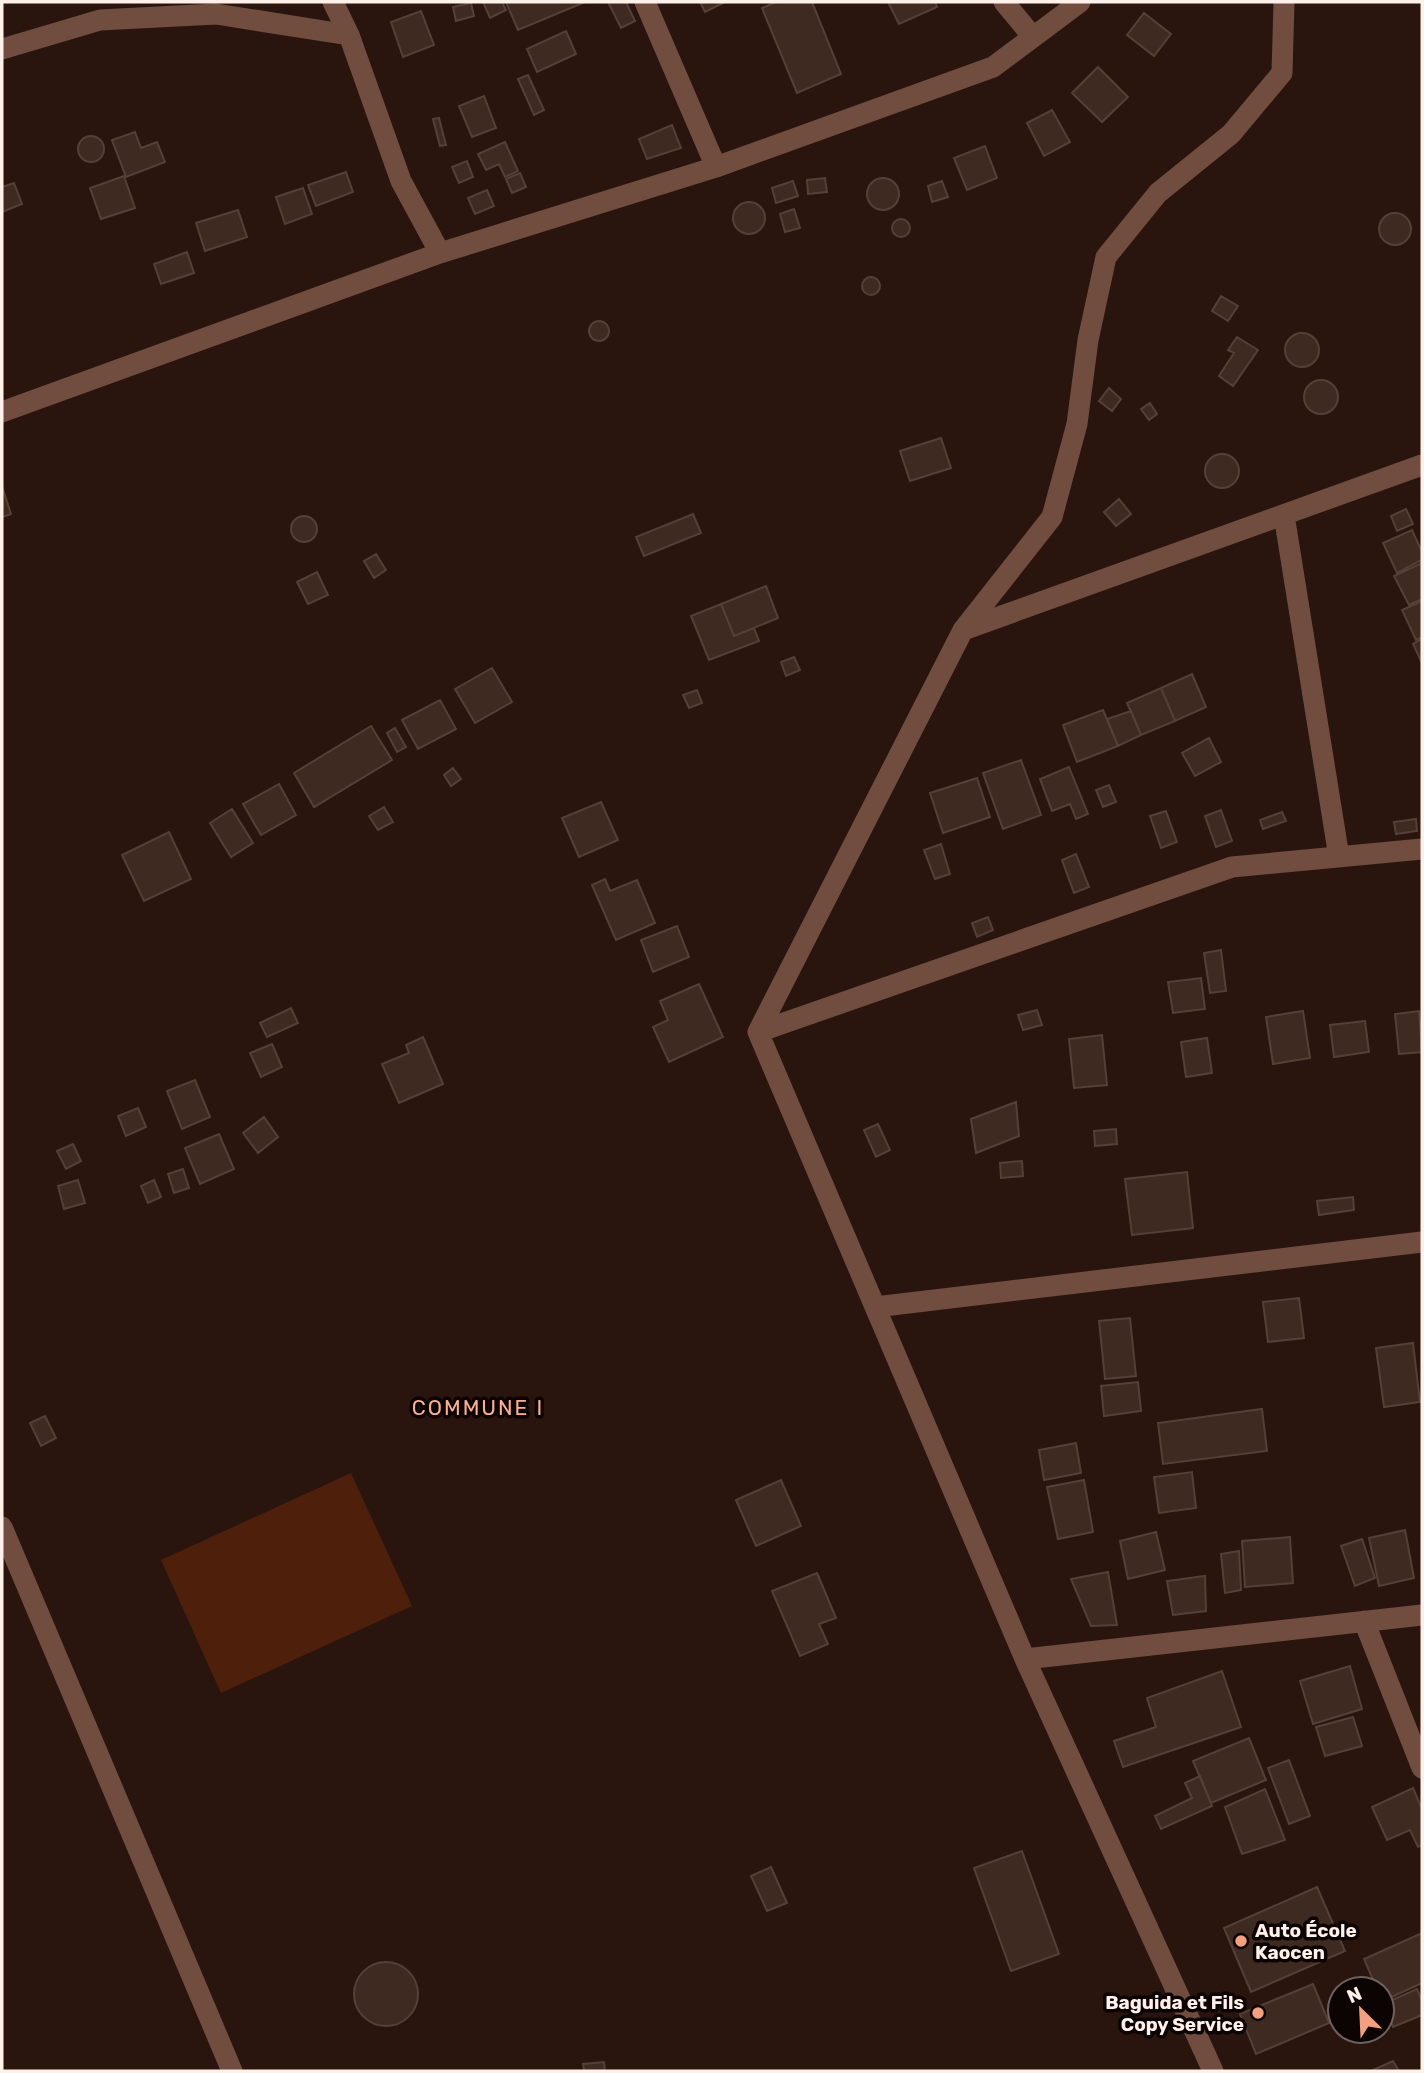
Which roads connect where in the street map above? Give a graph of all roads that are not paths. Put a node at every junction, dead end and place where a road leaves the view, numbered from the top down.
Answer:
1 (333, 2) edge
2 (645, 2) edge
3 (1004, 2) edge
4 (1080, 2) edge
5 (1284, 2) edge
6 (349, 35) junction
7 (1033, 37) junction
8 (2, 49) edge
9 (716, 167) junction
10 (440, 253) junction
11 (2, 412) edge
12 (1422, 465) edge
13 (1284, 515) junction
14 (963, 630) junction
15 (1422, 849) edge
16 (1339, 856) junction
17 (758, 1032) junction
18 (1422, 1242) edge
19 (875, 1307) junction
20 (2, 1527) edge
21 (1422, 1615) edge
22 (1363, 1622) junction
23 (1025, 1659) junction
24 (1422, 1768) edge
25 (232, 2071) edge
26 (1213, 2071) edge

1 - 6 street
2 - 9 street
3 - 7 street
4 - 7 street
5 - 14 street
6 - 8 street
6 - 10 street
7 - 9 street
9 - 10 street
10 - 11 street
12 - 13 street
13 - 14 street
13 - 16 street
14 - 17 street
15 - 16 street
16 - 17 street
17 - 19 street
18 - 19 street
19 - 23 street
20 - 25 street
21 - 22 street
22 - 23 street
22 - 24 street
23 - 26 street

